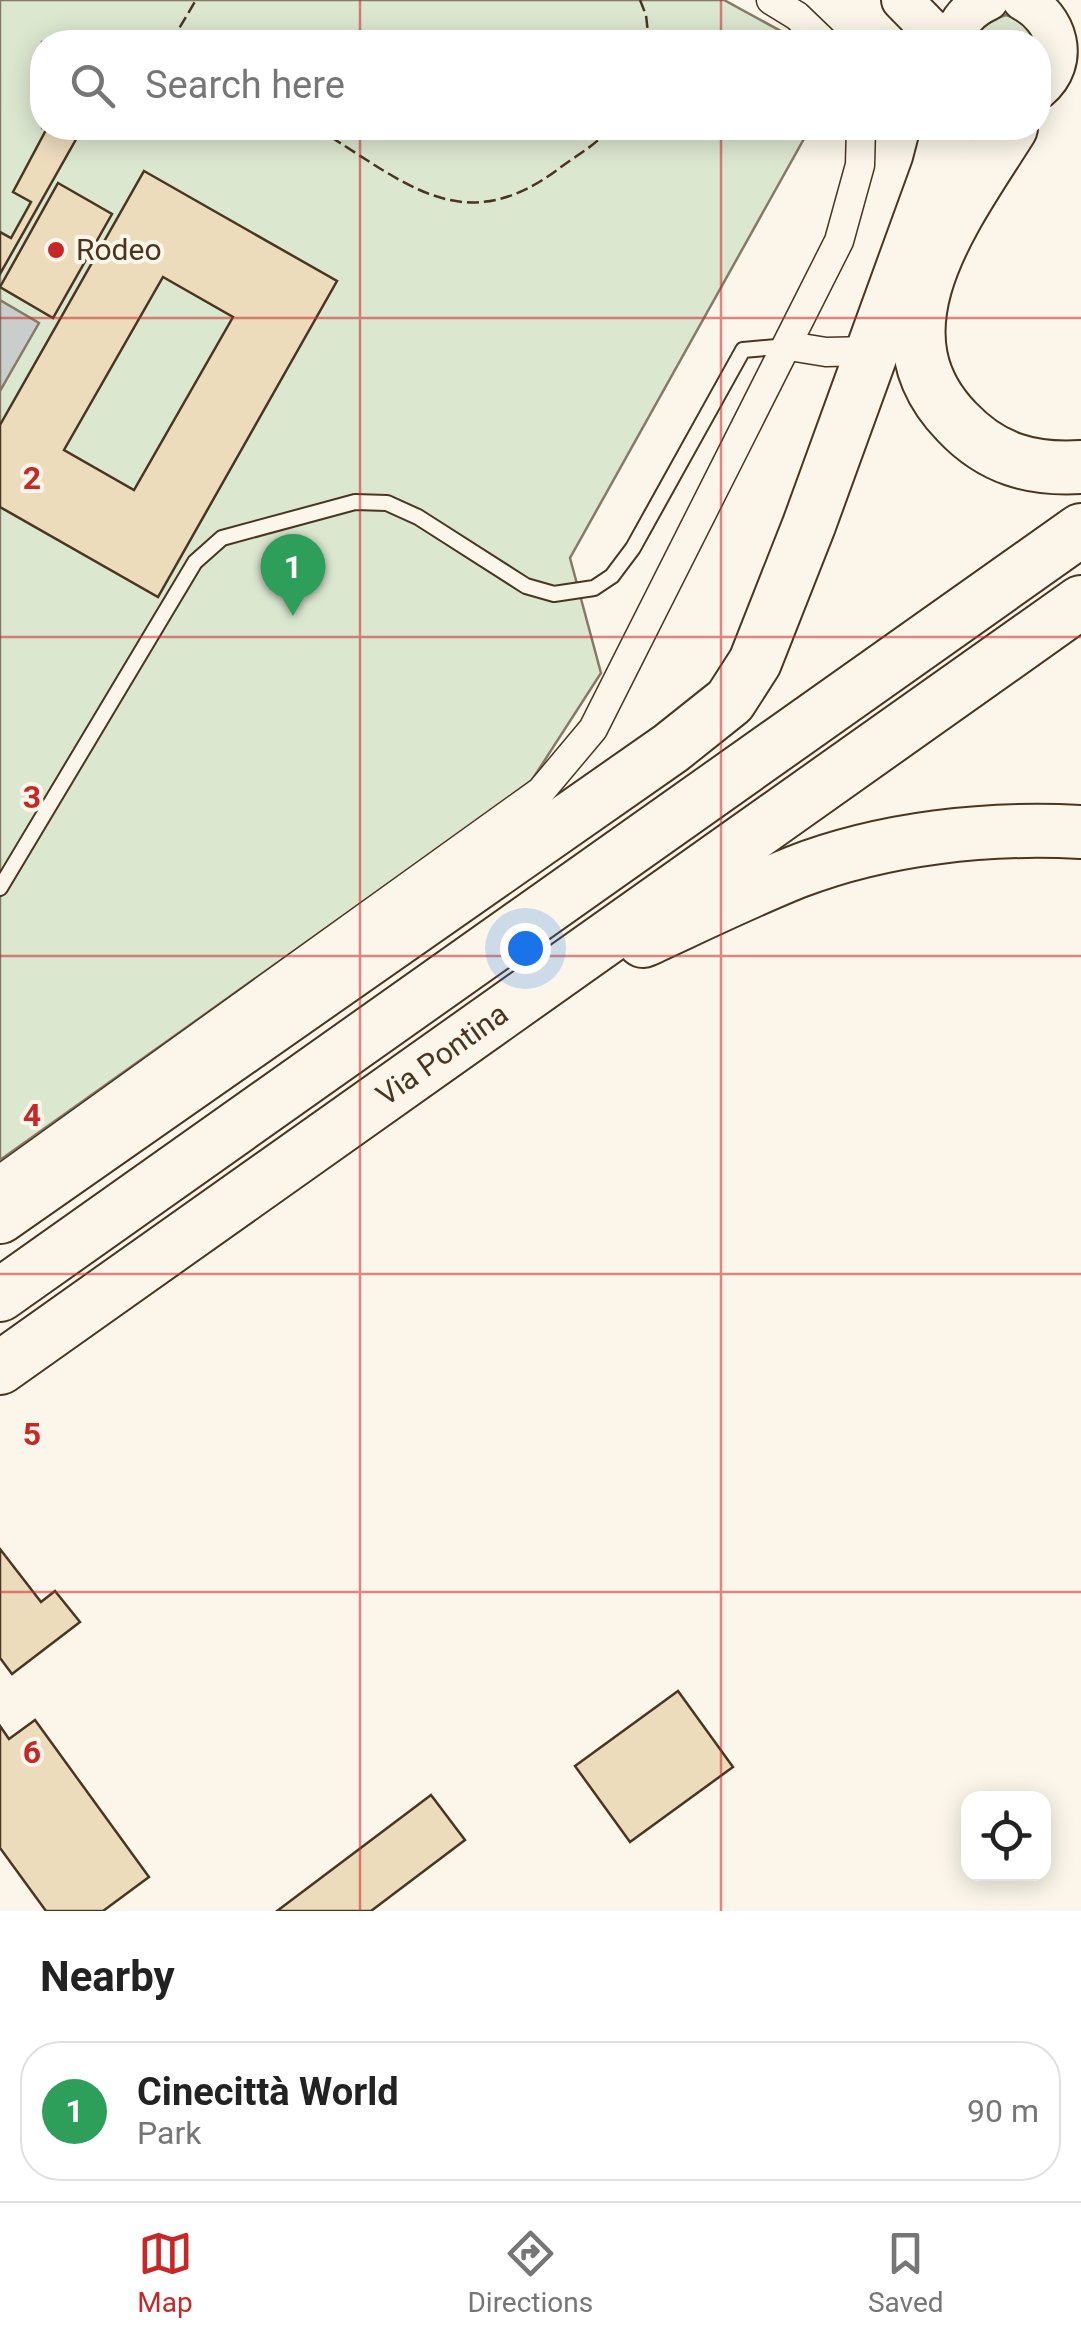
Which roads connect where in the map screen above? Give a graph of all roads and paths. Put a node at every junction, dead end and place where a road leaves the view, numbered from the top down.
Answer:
1 (902, 0) edge
2 (988, 0) edge
3 (1026, 0) edge
4 (776, 1) edge
5 (813, 30) edge
6 (931, 30) edge
7 (958, 30) edge
8 (1081, 62) edge
9 (1051, 73) edge
10 (1051, 80) edge
11 (861, 140) edge
12 (946, 140) edge
13 (1004, 140) edge
14 (788, 346) junction
15 (872, 351) junction
16 (1081, 467) edge
17 (1081, 530) edge
18 (1081, 602) edge
19 (1081, 832) edge
20 (0, 888) edge
21 (536, 988) junction
22 (0, 1180) edge
23 (0, 1218) edge
24 (0, 1294) edge
25 (0, 1368) edge

1 - 6 street
2 - 7 street
3 - 9 street
4 - 5 street
8 - 10 street
11 - 14 street
12 - 15 highway
13 - 16 highway
14 - 15 street
14 - 20 lane
14 - 22 street
15 - 23 highway
17 - 24 highway, Via Pontina
18 - 21 highway, Via Pontina
19 - 21 highway
21 - 25 highway, Via Pontina

